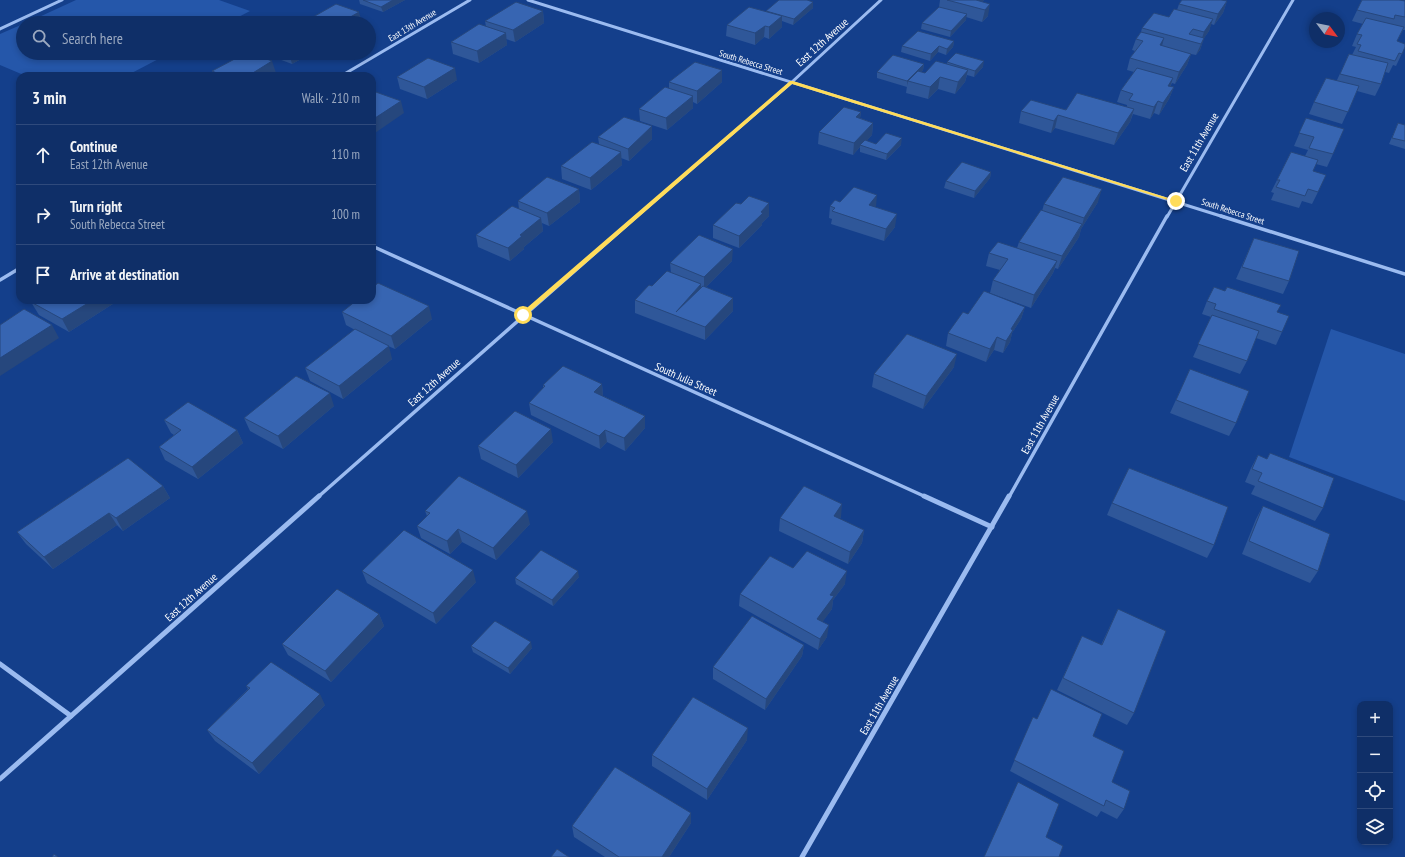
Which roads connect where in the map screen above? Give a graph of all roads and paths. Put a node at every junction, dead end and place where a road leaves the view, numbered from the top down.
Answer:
1 (62, 0) edge
2 (470, 0) edge
3 (528, 0) edge
4 (881, 0) edge
5 (1293, 0) edge
6 (28, 16) edge
7 (16, 22) edge
8 (0, 29) edge
9 (376, 55) edge
10 (368, 60) edge
11 (348, 72) edge
12 (792, 82) junction
13 (1176, 201) junction
14 (376, 248) edge
15 (16, 270) edge
16 (1405, 274) edge
17 (0, 280) edge
18 (523, 315) junction
19 (992, 527) junction
20 (0, 664) edge
21 (71, 716) junction
22 (0, 779) edge
23 (802, 857) edge

1 - 6 street
2 - 9 street, East 13th Avenue
3 - 12 street, South Rebecca Street
4 - 12 street, East 12th Avenue
5 - 13 street, East 11th Avenue
7 - 8 street
10 - 11 street, East 13th Avenue
12 - 13 street, South Rebecca Street
12 - 18 street, East 12th Avenue
13 - 16 street, South Rebecca Street
13 - 19 street, East 11th Avenue
14 - 18 street, South Julia Street
15 - 17 street
18 - 19 street, South Julia Street
18 - 21 street, East 12th Avenue
19 - 23 street, East 11th Avenue
20 - 21 street
21 - 22 street, East 12th Avenue

